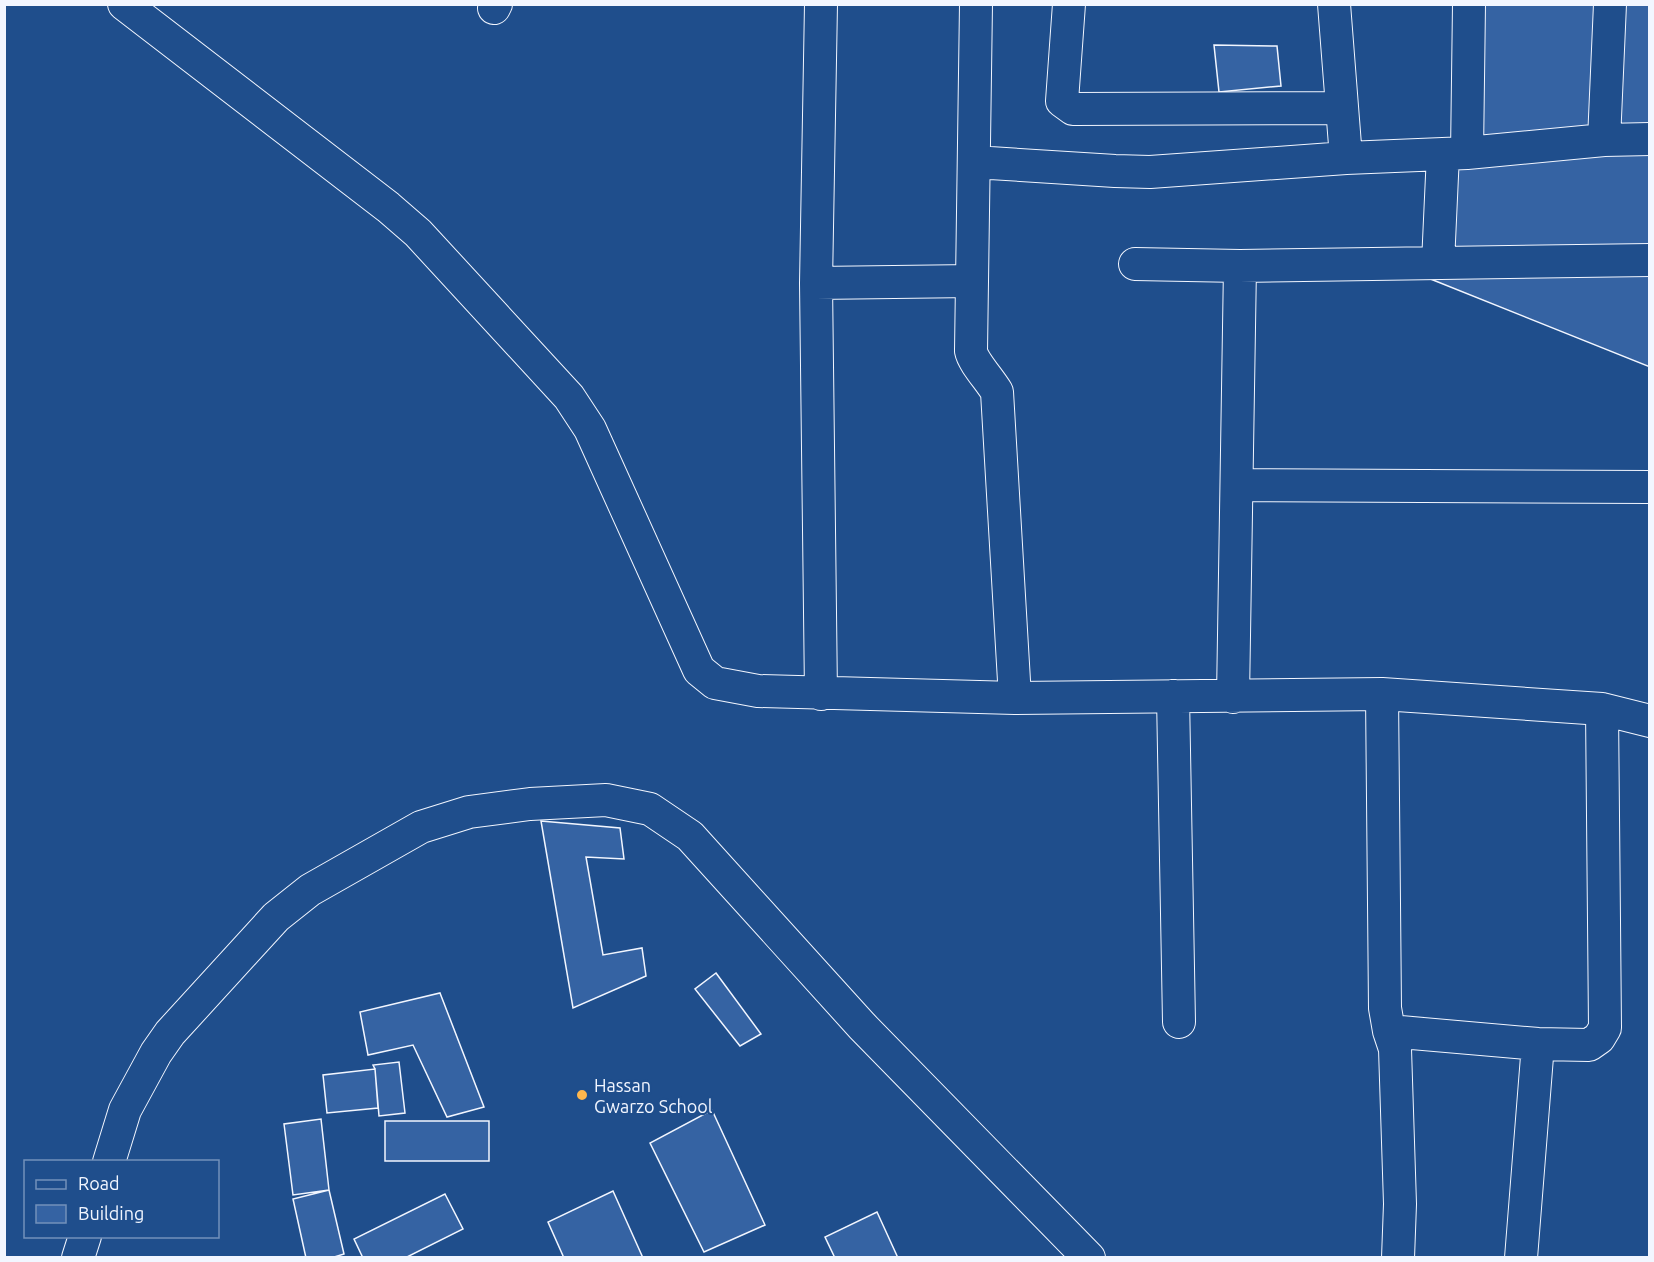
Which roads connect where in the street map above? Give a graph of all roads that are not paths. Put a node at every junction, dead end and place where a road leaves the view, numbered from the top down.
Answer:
1 (124, 4) edge
2 (821, 4) edge
3 (976, 4) edge
4 (1069, 4) edge
5 (1334, 4) edge
6 (1469, 4) edge
7 (1610, 4) edge
8 (1342, 108) junction
9 (1650, 139) edge
10 (1604, 140) junction
11 (1455, 154) junction
12 (1346, 158) junction
13 (974, 162) junction
14 (1650, 260) edge
15 (1438, 263) junction
16 (1135, 264) dead end
17 (1240, 266) junction
18 (972, 281) junction
19 (816, 283) junction
20 (1237, 485) junction
21 (1650, 487) edge
22 (821, 694) junction
23 (1382, 694) junction
24 (1173, 696) junction
25 (1233, 697) junction
26 (1015, 698) junction
27 (1602, 709) junction
28 (1650, 721) edge
29 (1179, 1022) dead end
30 (1389, 1031) junction
31 (1538, 1044) junction
32 (109, 1160) edge
33 (84, 1238) edge
34 (78, 1257) edge
35 (1089, 1257) edge
36 (1398, 1257) edge
37 (1521, 1257) edge

1 - 22 street
2 - 19 street
3 - 13 street
4 - 8 street
5 - 8 street
6 - 11 street
7 - 10 street
8 - 12 street
9 - 10 street
10 - 11 street
11 - 12 street
11 - 15 street
12 - 13 street
13 - 18 street
14 - 15 street
15 - 17 street
16 - 17 street
17 - 20 street
18 - 19 street
18 - 26 street
19 - 22 street
20 - 21 street
20 - 25 street
22 - 26 street
23 - 25 street
23 - 27 street
23 - 30 street
24 - 25 street
24 - 26 street
24 - 29 street
27 - 28 street
27 - 31 street
30 - 31 street
30 - 36 street
31 - 37 street
32 - 35 street
33 - 34 street

